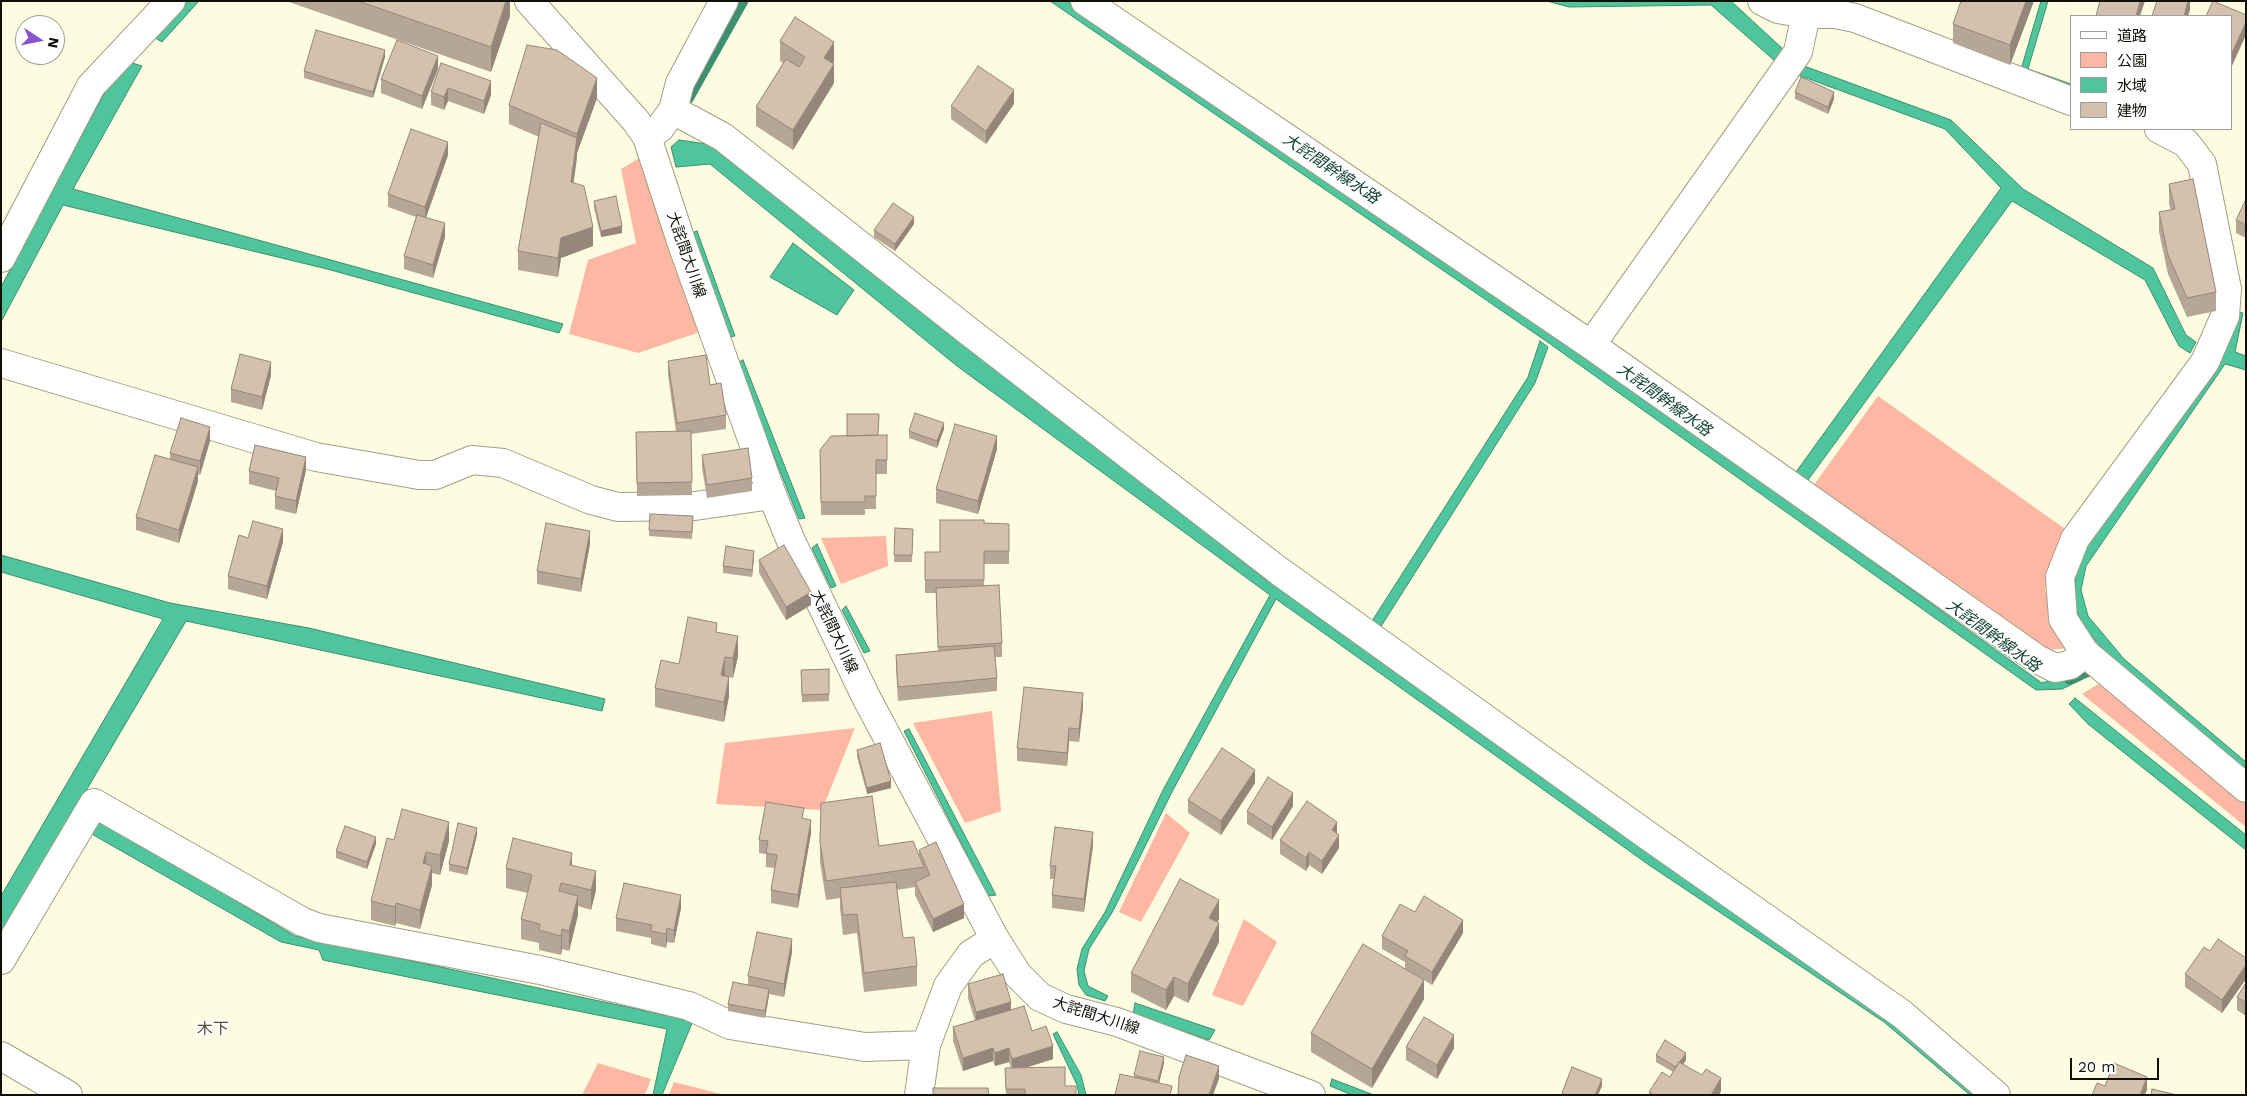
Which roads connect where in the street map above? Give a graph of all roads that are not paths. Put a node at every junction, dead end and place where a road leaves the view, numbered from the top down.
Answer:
1 (171, 1) edge
2 (529, 1) edge
3 (724, 1) edge
4 (1086, 1) edge
5 (1762, 1) edge
6 (1839, 7) edge
7 (1806, 14) junction
8 (2070, 101) edge
9 (673, 110) junction
10 (2161, 130) edge
11 (646, 137) junction
12 (11, 217) edge
13 (1, 258) edge
14 (2236, 288) edge
15 (1591, 345) junction
16 (1, 364) edge
17 (772, 495) junction
18 (2085, 653) junction
19 (2246, 788) edge
20 (995, 939) junction
21 (1, 960) edge
22 (926, 1045) junction
23 (1, 1056) edge
24 (68, 1095) edge
25 (919, 1095) edge
26 (1311, 1095) edge
27 (1996, 1095) edge

1 - 12 street
2 - 11 street, 大詫間大川線
3 - 9 street
4 - 15 street
5 - 7 street
6 - 7 street
6 - 8 street
7 - 15 street
9 - 11 street
9 - 27 street
10 - 14 street
11 - 17 street, 大詫間大川線
12 - 13 street
14 - 18 street
15 - 18 street
16 - 17 street
17 - 20 street, 大詫間大川線
18 - 19 street
20 - 22 street
20 - 26 street, 大詫間大川線
21 - 22 street
22 - 25 street
23 - 24 street

